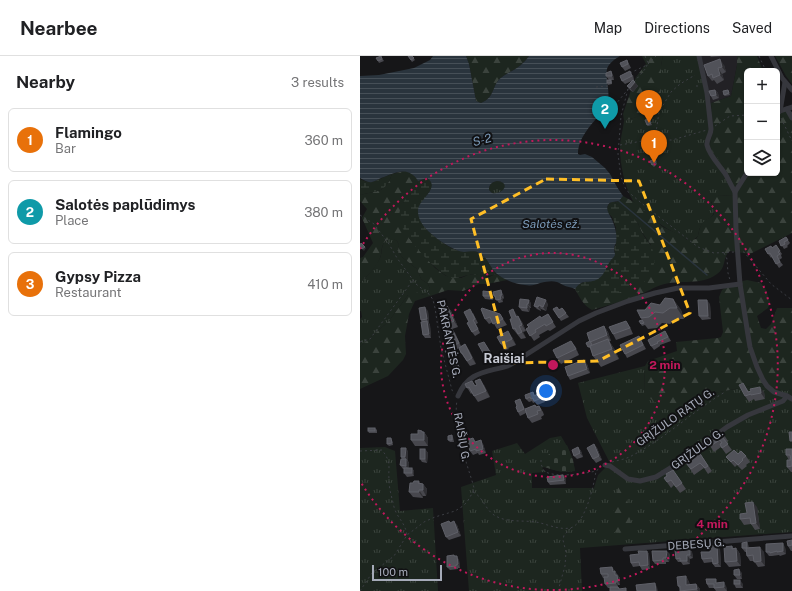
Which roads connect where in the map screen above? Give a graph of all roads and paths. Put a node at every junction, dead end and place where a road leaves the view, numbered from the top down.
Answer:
1 (645, 56) edge
2 (656, 56) edge
3 (699, 56) edge
4 (759, 56) edge
5 (771, 56) edge
6 (647, 64) junction
7 (765, 68) edge
8 (627, 74) edge
9 (694, 75) dead end
10 (785, 82) junction
11 (608, 86) edge
12 (596, 88) dead end
13 (628, 90) junction
14 (792, 90) edge
15 (780, 104) edge
16 (789, 108) edge
17 (744, 115) edge
18 (780, 118) edge
19 (792, 118) edge
20 (602, 121) dead end
21 (711, 129) junction
22 (655, 139) junction
23 (792, 141) edge
24 (619, 145) junction
25 (745, 176) edge
26 (735, 192) junction
27 (360, 214) edge
28 (723, 252) junction
29 (738, 252) junction
30 (413, 280) junction
31 (740, 284) junction
32 (732, 286) junction
33 (792, 300) edge
34 (360, 342) edge
35 (726, 392) dead end
36 (458, 396) junction
37 (790, 397) edge
38 (360, 451) edge
39 (541, 460) dead end
40 (605, 465) junction
41 (596, 471) junction
42 (473, 492) junction
43 (572, 528) junction
44 (407, 536) junction
45 (792, 536) edge
46 (625, 549) dead end
47 (360, 591) edge
48 (558, 591) edge

1 - 6 path
2 - 6 path
3 - 21 street
4 - 7 path
5 - 10 street
6 - 8 path
6 - 13 path
9 - 22 path
10 - 14 street
10 - 15 street
11 - 12 path
13 - 20 path
13 - 24 path
16 - 19 street
17 - 21 path
18 - 23 path
21 - 22 path
21 - 26 street
22 - 24 path
24 - 28 path
25 - 26 street
26 - 29 street
27 - 30 path, PAKRANTĖS G.
28 - 29 path
28 - 32 path
29 - 31 street
29 - 33 path
30 - 34 path
30 - 36 path, PAKRANTĖS G.
31 - 32 street, RAIŠIŲ G.
31 - 37 street
32 - 36 street, RAIŠIŲ G.
35 - 40 path, GRĮŽULO RATŲ G.
36 - 42 path, RAIŠIŲ G.
37 - 40 street, GRĮŽULO G.
38 - 44 path
39 - 41 path
40 - 41 path, GRĮŽULO RATŲ G.
41 - 43 path
42 - 43 path
42 - 44 path
43 - 48 path
44 - 47 path
45 - 46 street, DEBESŲ G.

